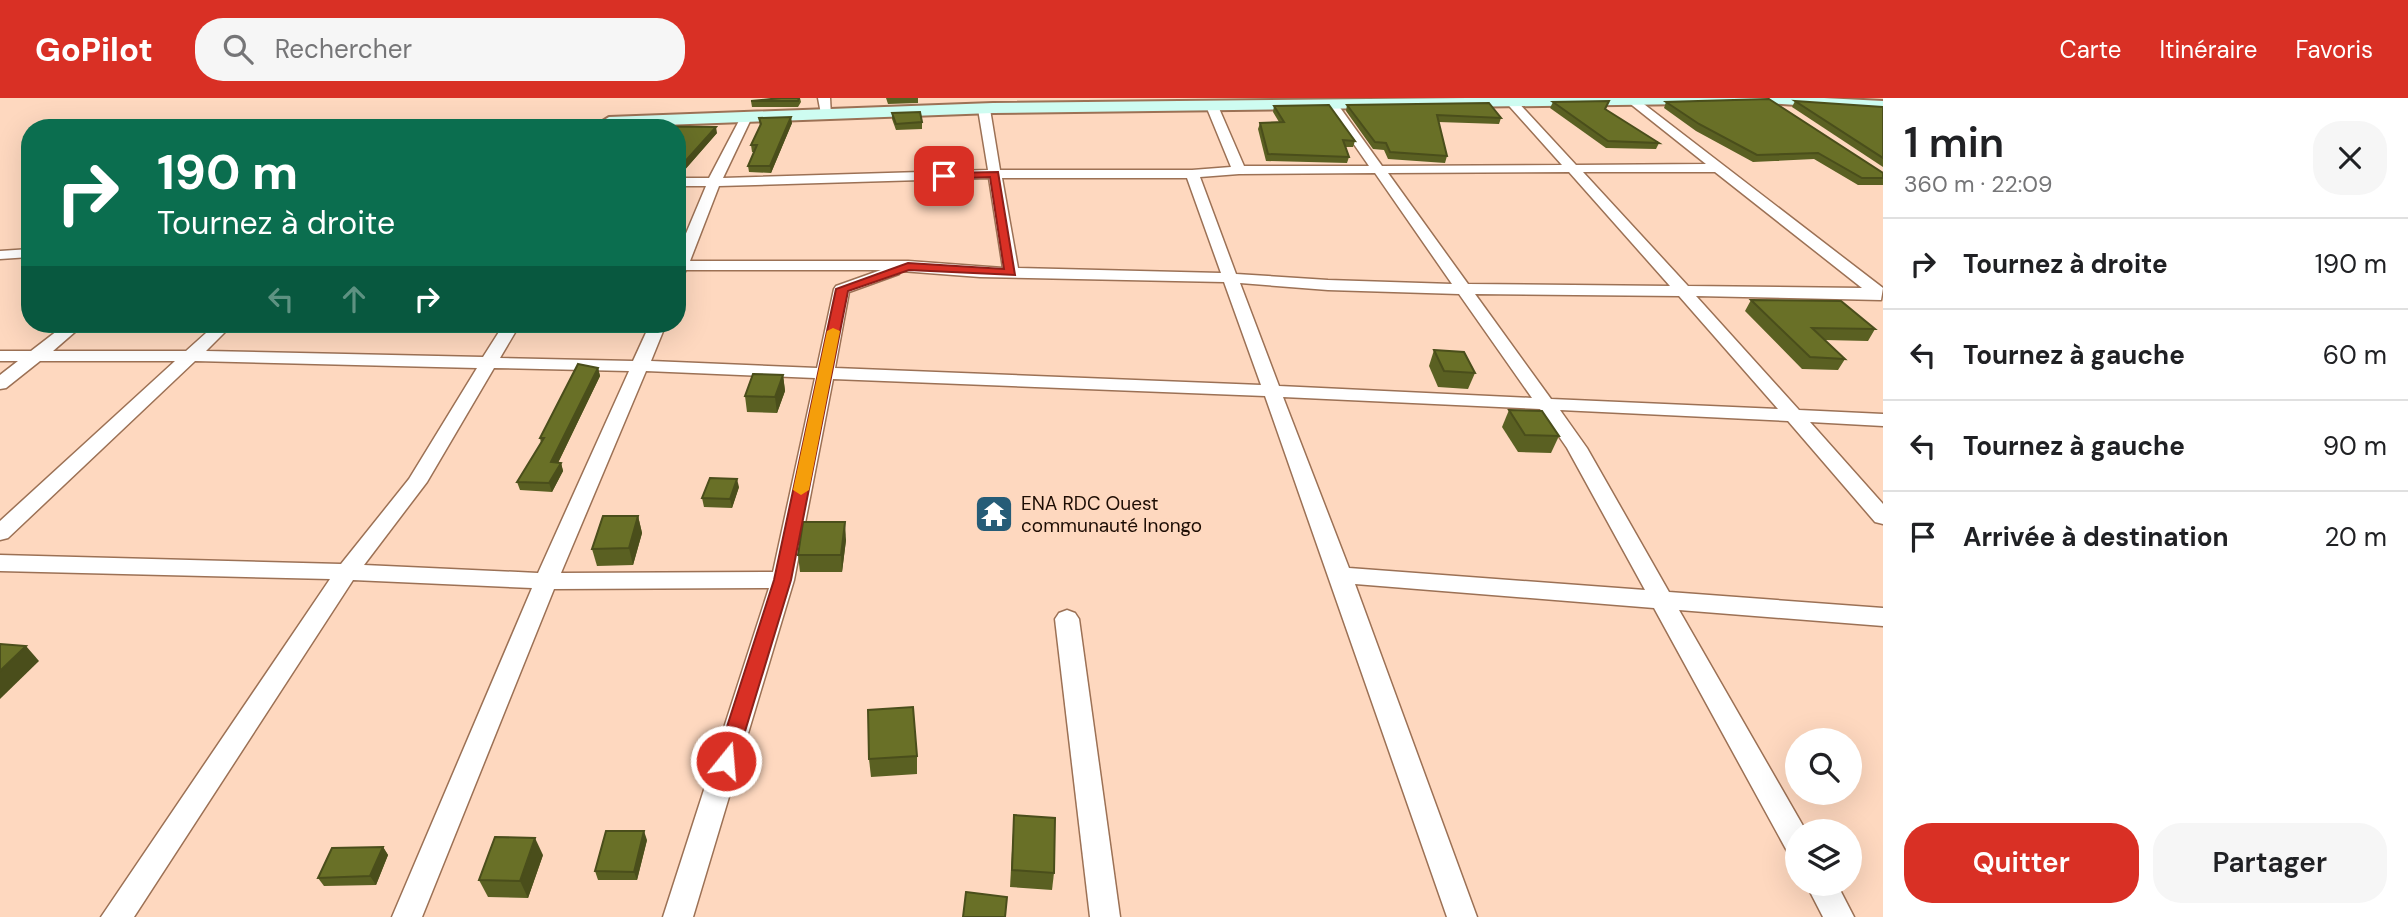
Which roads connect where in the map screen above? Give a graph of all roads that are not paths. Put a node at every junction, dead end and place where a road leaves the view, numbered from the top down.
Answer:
1 (824, 98) edge
2 (1765, 98) edge
3 (1630, 99) edge
4 (1510, 100) edge
5 (1373, 101) edge
6 (1332, 104) junction
7 (1212, 106) junction
8 (1883, 106) edge
9 (984, 109) junction
10 (1787, 113) edge
11 (827, 114) junction
12 (746, 117) junction
13 (686, 119) edge
14 (1571, 167) junction
15 (1719, 168) junction
16 (1239, 170) junction
17 (1380, 171) junction
18 (995, 174) junction
19 (1192, 174) junction
20 (686, 182) edge
21 (714, 182) junction
22 (686, 249) edge
23 (21, 254) edge
24 (0, 255) edge
25 (908, 266) junction
26 (686, 268) edge
27 (1011, 273) junction
28 (1231, 278) junction
29 (1464, 289) junction
30 (1685, 293) junction
31 (1881, 294) edge
32 (64, 333) edge
33 (215, 333) edge
34 (507, 333) edge
35 (654, 333) edge
36 (34, 355) junction
37 (0, 356) edge
38 (190, 356) junction
39 (491, 361) junction
40 (641, 366) junction
41 (824, 374) junction
42 (0, 384) edge
43 (1272, 391) junction
44 (1545, 403) junction
45 (1793, 415) junction
46 (1883, 420) edge
47 (1883, 517) edge
48 (0, 533) edge
49 (0, 563) edge
50 (347, 572) junction
51 (1340, 575) junction
52 (783, 580) junction
53 (545, 581) junction
54 (1662, 600) junction
55 (1883, 617) edge
56 (1067, 619) dead end
57 (1785, 820) edge
58 (1828, 896) edge
59 (116, 917) edge
60 (407, 917) edge
61 (678, 917) edge
62 (1105, 917) edge
63 (1462, 917) edge
64 (1839, 917) edge

1 - 11 street
2 - 3 street
2 - 8 street
2 - 10 street
3 - 4 street
3 - 15 street
4 - 5 street
4 - 14 street
5 - 6 street
6 - 7 street
6 - 17 street
7 - 9 street
7 - 16 street
9 - 11 street
9 - 18 street
11 - 12 street
12 - 13 street
12 - 21 street
14 - 15 street
14 - 17 street
14 - 30 street
15 - 31 street
16 - 17 street
16 - 19 street
17 - 29 street
18 - 19 street
18 - 21 street
18 - 27 street
19 - 28 street
20 - 21 street
21 - 22 street
23 - 24 street
25 - 26 street
25 - 27 street
25 - 41 street
27 - 28 street
28 - 29 street
28 - 43 street
29 - 30 street
29 - 44 street
30 - 31 street
30 - 45 street
32 - 36 street
33 - 38 street
34 - 39 street
35 - 40 street
36 - 37 street
36 - 38 street
36 - 42 street
38 - 39 street
38 - 48 street
39 - 40 street
39 - 50 street
40 - 41 street
40 - 53 street
41 - 43 street
41 - 52 street
43 - 44 street
43 - 51 street
44 - 45 street
44 - 54 street
45 - 46 street
45 - 47 street
49 - 50 street
50 - 53 street
50 - 59 street
51 - 54 street
51 - 63 street
52 - 53 street
52 - 61 street
53 - 60 street
54 - 55 street
54 - 57 street
56 - 62 street
58 - 64 street

